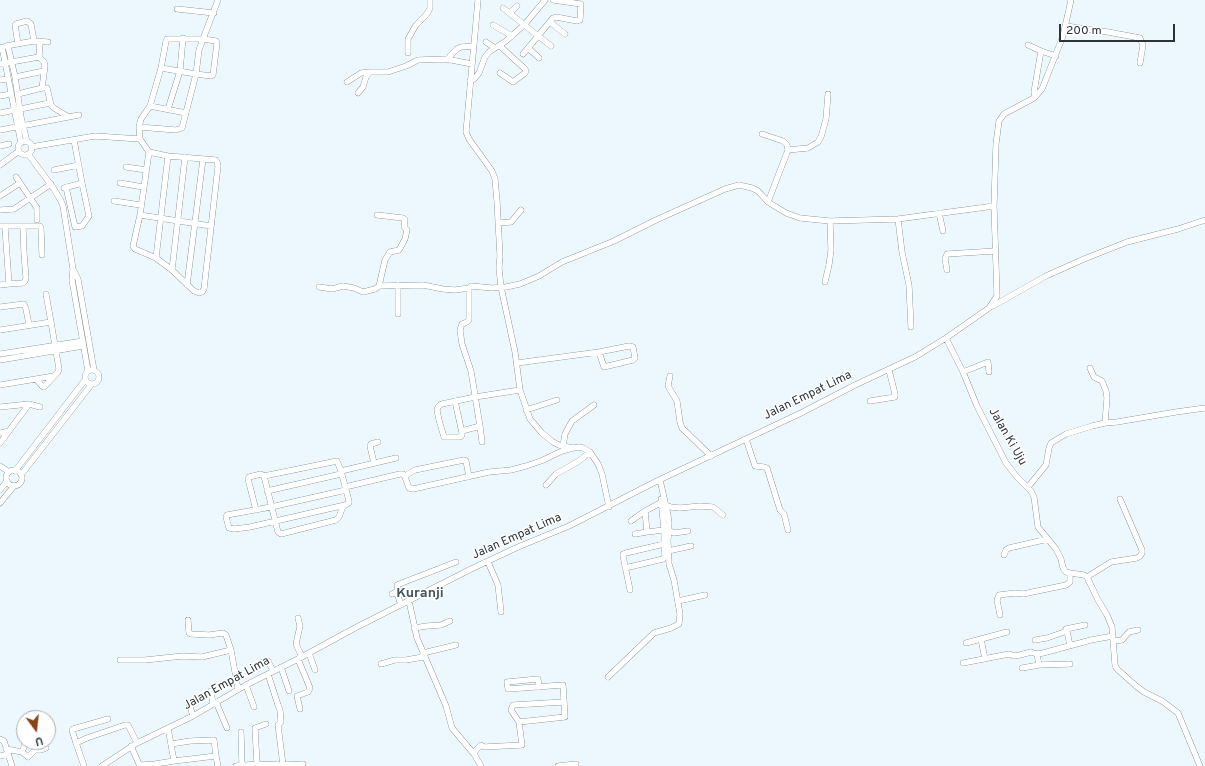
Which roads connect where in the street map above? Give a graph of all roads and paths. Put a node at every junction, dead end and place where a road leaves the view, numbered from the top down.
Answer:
1 (218, 0) edge
2 (430, 0) edge
3 (478, 0) edge
4 (545, 0) edge
5 (553, 0) edge
6 (1071, 0) edge
7 (517, 6) dead end
8 (503, 8) dead end
9 (177, 9) dead end
10 (214, 13) junction
11 (510, 14) junction
12 (550, 22) junction
13 (525, 24) junction
14 (493, 25) dead end
15 (1066, 26) junction
16 (565, 34) dead end
17 (538, 35) junction
18 (512, 36) junction
19 (183, 38) junction
20 (203, 39) junction
21 (37, 41) junction
22 (48, 42) dead end
23 (486, 42) dead end
24 (18, 44) junction
25 (1028, 45) dead end
26 (3, 46) edge
27 (474, 46) junction
28 (551, 46) dead end
29 (497, 47) junction
30 (528, 48) junction
31 (1041, 51) junction
32 (408, 53) dead end
33 (523, 54) dead end
34 (1056, 56) junction
35 (39, 57) junction
36 (539, 58) dead end
37 (448, 60) junction
38 (12, 62) junction
39 (2, 63) edge
40 (1140, 63) dead end
41 (472, 64) junction
42 (161, 68) junction
43 (44, 71) junction
44 (180, 71) junction
45 (370, 72) junction
46 (500, 73) dead end
47 (196, 74) junction
48 (15, 77) junction
49 (8, 79) junction
50 (0, 80) edge
51 (470, 81) junction
52 (347, 82) dead end
53 (42, 88) junction
54 (358, 93) dead end
55 (11, 94) junction
56 (18, 94) junction
57 (828, 94) dead end
58 (0, 96) edge
59 (1035, 96) junction
60 (50, 103) junction
61 (150, 106) junction
62 (168, 109) junction
63 (17, 110) junction
64 (0, 113) edge
65 (186, 113) junction
66 (79, 115) dead end
67 (67, 116) junction
68 (20, 127) junction
69 (139, 127) junction
70 (0, 130) edge
71 (762, 134) dead end
72 (139, 139) junction
73 (74, 140) junction
74 (24, 143) junction
75 (9, 144) dead end
76 (0, 146) edge
77 (31, 147) junction
78 (788, 150) junction
79 (19, 151) junction
80 (149, 152) junction
81 (28, 154) junction
82 (168, 156) junction
83 (185, 157) junction
84 (203, 159) junction
85 (79, 165) junction
86 (0, 166) edge
87 (126, 167) dead end
88 (54, 170) dead end
89 (146, 170) junction
90 (16, 177) dead end
91 (20, 183) junction
92 (82, 183) junction
93 (120, 183) dead end
94 (51, 184) junction
95 (143, 187) junction
96 (0, 196) edge
97 (30, 198) junction
98 (114, 201) dead end
99 (768, 202) junction
100 (141, 205) junction
101 (994, 206) junction
102 (0, 210) edge
103 (521, 210) dead end
104 (939, 213) junction
105 (140, 215) junction
106 (377, 215) dead end
107 (160, 218) junction
108 (898, 219) junction
109 (36, 220) dead end
110 (1205, 220) edge
111 (177, 221) junction
112 (830, 221) junction
113 (498, 223) junction
114 (196, 224) junction
115 (3, 226) edge
116 (212, 226) junction
117 (23, 227) junction
118 (942, 231) dead end
119 (995, 251) junction
120 (42, 255) dead end
121 (156, 258) junction
122 (73, 269) junction
123 (172, 270) junction
124 (947, 270) dead end
125 (825, 282) dead end
126 (9, 284) junction
127 (0, 285) edge
128 (187, 285) junction
129 (398, 285) junction
130 (379, 286) junction
131 (320, 287) dead end
132 (501, 287) junction
133 (469, 288) junction
134 (46, 294) dead end
135 (0, 307) edge
136 (989, 308) junction
137 (398, 314) dead end
138 (51, 322) junction
139 (29, 326) junction
140 (911, 327) dead end
141 (0, 330) edge
142 (946, 338) junction
143 (83, 344) junction
144 (56, 348) junction
145 (599, 352) junction
146 (0, 354) edge
147 (0, 360) edge
148 (517, 363) junction
149 (1090, 368) dead end
150 (91, 370) junction
151 (889, 370) junction
152 (963, 372) junction
153 (989, 372) dead end
154 (54, 376) junction
155 (670, 376) dead end
156 (36, 379) junction
157 (85, 380) junction
158 (91, 384) junction
159 (0, 385) edge
160 (520, 390) junction
161 (475, 397) junction
162 (557, 400) dead end
163 (455, 401) junction
164 (870, 401) dead end
165 (29, 404) junction
166 (594, 406) dead end
167 (0, 407) edge
168 (40, 407) dead end
169 (1205, 408) edge
170 (526, 410) junction
171 (1105, 423) junction
172 (480, 426) junction
173 (9, 431) junction
174 (462, 431) junction
175 (0, 432) edge
176 (746, 439) junction
177 (378, 442) dead end
178 (482, 442) dead end
179 (0, 443) edge
180 (562, 446) junction
181 (573, 448) junction
182 (590, 452) junction
183 (711, 456) junction
184 (396, 458) dead end
185 (374, 463) junction
186 (0, 466) edge
187 (0, 472) edge
188 (341, 472) junction
189 (21, 474) junction
190 (9, 475) junction
191 (264, 476) junction
192 (405, 477) junction
193 (469, 477) junction
194 (659, 481) junction
195 (546, 485) dead end
196 (14, 486) junction
197 (1028, 487) junction
198 (345, 489) junction
199 (0, 490) edge
200 (267, 491) junction
201 (1120, 499) dead end
202 (0, 503) edge
203 (664, 503) junction
204 (343, 506) junction
205 (271, 507) junction
206 (609, 507) junction
207 (256, 510) junction
208 (645, 511) junction
209 (723, 514) dead end
210 (275, 521) junction
211 (631, 522) dead end
212 (666, 530) junction
213 (788, 530) dead end
214 (688, 531) dead end
215 (647, 532) junction
216 (635, 534) dead end
217 (1048, 539) junction
218 (664, 544) junction
219 (691, 546) dead end
220 (668, 551) junction
221 (1004, 555) dead end
222 (456, 562) dead end
223 (488, 562) junction
224 (625, 568) junction
225 (1070, 573) junction
226 (1087, 577) junction
227 (630, 590) dead end
228 (705, 595) dead end
229 (409, 601) junction
230 (678, 601) junction
231 (401, 605) junction
232 (501, 612) dead end
233 (1000, 615) dead end
234 (298, 618) dead end
235 (188, 620) dead end
236 (450, 621) dead end
237 (1085, 625) dead end
238 (414, 628) junction
239 (1138, 630) dead end
240 (1067, 631) junction
241 (1007, 632) dead end
242 (1113, 638) junction
243 (981, 639) junction
244 (1034, 640) dead end
245 (966, 643) dead end
246 (456, 645) dead end
247 (1070, 646) junction
248 (231, 650) junction
249 (309, 653) junction
250 (423, 653) junction
251 (1037, 654) junction
252 (300, 658) junction
253 (985, 658) junction
254 (120, 660) dead end
255 (261, 663) dead end
256 (963, 663) dead end
257 (381, 664) dead end
258 (1070, 664) dead end
259 (1039, 665) junction
260 (281, 667) junction
261 (1022, 668) dead end
262 (315, 670) dead end
263 (270, 673) junction
264 (608, 677) dead end
265 (246, 685) junction
266 (539, 687) junction
267 (238, 689) junction
268 (211, 691) dead end
269 (289, 691) dead end
270 (564, 702) junction
271 (189, 703) dead end
272 (215, 703) junction
273 (254, 707) dead end
274 (300, 709) dead end
275 (193, 716) junction
276 (108, 719) dead end
277 (519, 722) junction
278 (266, 724) dead end
279 (168, 728) junction
280 (227, 728) dead end
281 (241, 732) dead end
282 (0, 739) edge
283 (76, 743) junction
284 (171, 744) junction
285 (134, 745) junction
286 (37, 750) edge
287 (7, 751) junction
288 (22, 752) joint
289 (474, 754) junction
290 (0, 756) edge
291 (216, 756) junction
292 (174, 761) junction
293 (108, 764) edge
294 (257, 764) junction
295 (303, 764) dead end
296 (576, 764) dead end
297 (155, 765) edge
298 (239, 765) edge
299 (283, 765) junction
300 (12, 766) edge
301 (84, 766) edge
302 (102, 766) edge
303 (218, 766) edge
304 (481, 766) edge
305 (558, 766) edge
306 (1200, 766) edge

1 - 10 street
2 - 32 street
3 - 27 street
4 - 13 street
5 - 12 street
6 - 15 street
7 - 11 street
8 - 11 street
9 - 10 street
10 - 20 street
11 - 13 street
12 - 16 street
12 - 17 street
13 - 17 street
13 - 18 street
14 - 18 street
15 - 34 street
15 - 40 street
17 - 28 street
17 - 30 street
18 - 29 street
19 - 20 street
19 - 42 street
19 - 44 street
20 - 47 street
20 - 47 street
21 - 22 street
21 - 24 street
21 - 24 street
21 - 35 street
23 - 29 street
24 - 26 street
25 - 31 street
26 - 38 street
26 - 39 street
27 - 37 street
27 - 41 street
29 - 46 street
29 - 51 street
30 - 33 street
30 - 36 street
31 - 34 street
31 - 59 street
34 - 59 street
35 - 38 street
35 - 43 street
37 - 41 street
37 - 45 street
38 - 39 street
38 - 48 street
39 - 49 street
41 - 51 street
42 - 44 street
42 - 61 street
43 - 48 street
43 - 53 street
44 - 47 street
44 - 62 street
45 - 52 street
45 - 54 street
47 - 65 street
48 - 56 street
49 - 50 street
49 - 55 street
51 - 113 street
53 - 56 street
53 - 60 street
55 - 58 street
55 - 63 street
56 - 63 street
57 - 78 street
59 - 101 street
60 - 63 street
60 - 67 street
61 - 62 street
61 - 69 street
62 - 65 street
63 - 64 street
63 - 68 street
65 - 69 street
66 - 67 street
67 - 68 street
68 - 70 street
68 - 74 street
69 - 72 street
71 - 78 street
72 - 73 street
72 - 80 street
73 - 77 street
73 - 85 street
74 - 77 street
74 - 79 street
75 - 76 street
77 - 81 street
78 - 99 street
79 - 81 street
79 - 86 street
80 - 82 street
80 - 89 street
81 - 94 street
82 - 83 street
82 - 107 street
83 - 84 street
83 - 111 street
84 - 114 street
84 - 116 street
85 - 88 street
85 - 92 street
87 - 89 street
89 - 95 street
90 - 91 street
91 - 96 street
91 - 97 street
92 - 92 street
93 - 95 street
94 - 97 street
94 - 122 street
95 - 100 street
97 - 102 street
97 - 109 street
98 - 100 street
99 - 112 street
99 - 132 street
100 - 105 street
101 - 104 street
101 - 119 street
103 - 113 street
104 - 108 street
104 - 118 street
105 - 107 street
105 - 121 street
106 - 130 street
107 - 111 street
107 - 121 street
108 - 112 street
108 - 140 street
110 - 136 street, Jalan Empat Lima
111 - 114 street
111 - 123 street
112 - 125 street
113 - 132 street
114 - 116 street
114 - 128 street
115 - 117 street
115 - 126 street
116 - 128 street
117 - 120 street
117 - 126 street
119 - 124 street
119 - 136 street
121 - 123 street
122 - 143 street
122 - 150 street
123 - 128 street
126 - 127 street
129 - 130 street
129 - 133 street
129 - 137 street
130 - 131 street
132 - 133 street
132 - 148 street
133 - 161 street
134 - 138 street
135 - 139 street
136 - 142 street, Jalan Empat Lima
138 - 139 street
138 - 144 street
139 - 141 street
142 - 151 street, Jalan Empat Lima
142 - 152 street, Jalan Ki Uju
143 - 144 street
143 - 150 street
144 - 146 street
144 - 147 street
144 - 154 street
145 - 145 street
145 - 148 street
148 - 160 street
149 - 171 street
150 - 157 street
150 - 158 street
151 - 164 street
151 - 176 street, Jalan Empat Lima
152 - 153 street
152 - 197 street, Jalan Ki Uju
154 - 156 street
154 - 156 street
155 - 183 street
156 - 159 street
157 - 158 street
157 - 190 street
158 - 189 street
160 - 161 street
160 - 170 street
161 - 163 street
161 - 172 street
162 - 170 street
163 - 174 street
163 - 174 street
165 - 167 street
165 - 168 street
165 - 173 street
166 - 180 street
169 - 171 street
170 - 180 street
171 - 197 street
172 - 174 street
172 - 178 street
173 - 175 street
173 - 179 street
176 - 183 street, Jalan Empat Lima
176 - 213 street
177 - 185 street
180 - 181 street
181 - 182 street
181 - 193 street
182 - 195 street
182 - 206 street
183 - 194 street, Jalan Empat Lima
184 - 185 street
185 - 188 street
186 - 190 street
187 - 190 street
188 - 191 street
188 - 198 street
188 - 200 street
189 - 190 street
189 - 196 street
190 - 196 street
190 - 199 street
191 - 200 street
191 - 207 street
192 - 193 street
192 - 193 street
192 - 198 street
194 - 203 street
194 - 206 street, Jalan Empat Lima
196 - 202 street
197 - 217 street, Jalan Ki Uju
198 - 204 street
198 - 205 street
200 - 205 street
201 - 226 street
203 - 208 street
203 - 209 street
203 - 212 street
204 - 210 street
204 - 210 street
205 - 207 street
205 - 210 street
206 - 223 street, Jalan Empat Lima
207 - 210 street
208 - 211 street
208 - 215 street
212 - 214 street
212 - 215 street
212 - 218 street
212 - 220 street
215 - 216 street
217 - 221 street
217 - 225 street, Jalan Ki Uju
218 - 224 street
218 - 224 street
219 - 220 street
220 - 230 street
222 - 231 street
223 - 229 street, Jalan Empat Lima
223 - 232 street
224 - 227 street
225 - 226 street
225 - 233 street
226 - 242 street
228 - 230 street
229 - 231 street, Jalan Empat Lima
229 - 238 street
230 - 264 street
231 - 249 street, Jalan Empat Lima
234 - 252 street
235 - 248 street
236 - 238 street
237 - 240 street
238 - 250 street
239 - 242 street
240 - 244 street
240 - 247 street
241 - 243 street
242 - 247 street
242 - 306 street
243 - 245 street
243 - 253 street
246 - 250 street
247 - 251 street
248 - 254 street
248 - 267 street
249 - 252 street, Jalan Empat Lima
249 - 262 street
250 - 257 street
250 - 289 street
251 - 253 street
251 - 259 street
252 - 260 street, Jalan Empat Lima
252 - 274 street
253 - 256 street
255 - 263 street
258 - 259 street
259 - 261 street
260 - 263 street, Jalan Empat Lima
260 - 269 street
263 - 265 street, Jalan Empat Lima
263 - 299 street
265 - 267 street, Jalan Empat Lima
265 - 273 street
266 - 266 street
266 - 270 street
267 - 272 street, Jalan Empat Lima
268 - 272 street
270 - 277 street
270 - 277 street
271 - 275 street
272 - 275 street, Jalan Empat Lima
272 - 280 street
275 - 279 street, Jalan Empat Lima
276 - 283 street
277 - 289 street
278 - 294 street
279 - 284 street
279 - 285 street, Jalan Empat Lima
281 - 298 street
282 - 287 street
283 - 285 street
283 - 301 street
284 - 291 street
284 - 292 street
285 - 293 street, Jalan Empat Lima
285 - 297 street
286 - 288 street
287 - 288 street
287 - 290 street
287 - 300 street
289 - 304 street
291 - 292 street
291 - 303 street
292 - 297 street
293 - 302 street, Jalan Empat Lima
294 - 298 street
294 - 299 street
295 - 299 street
296 - 305 street

